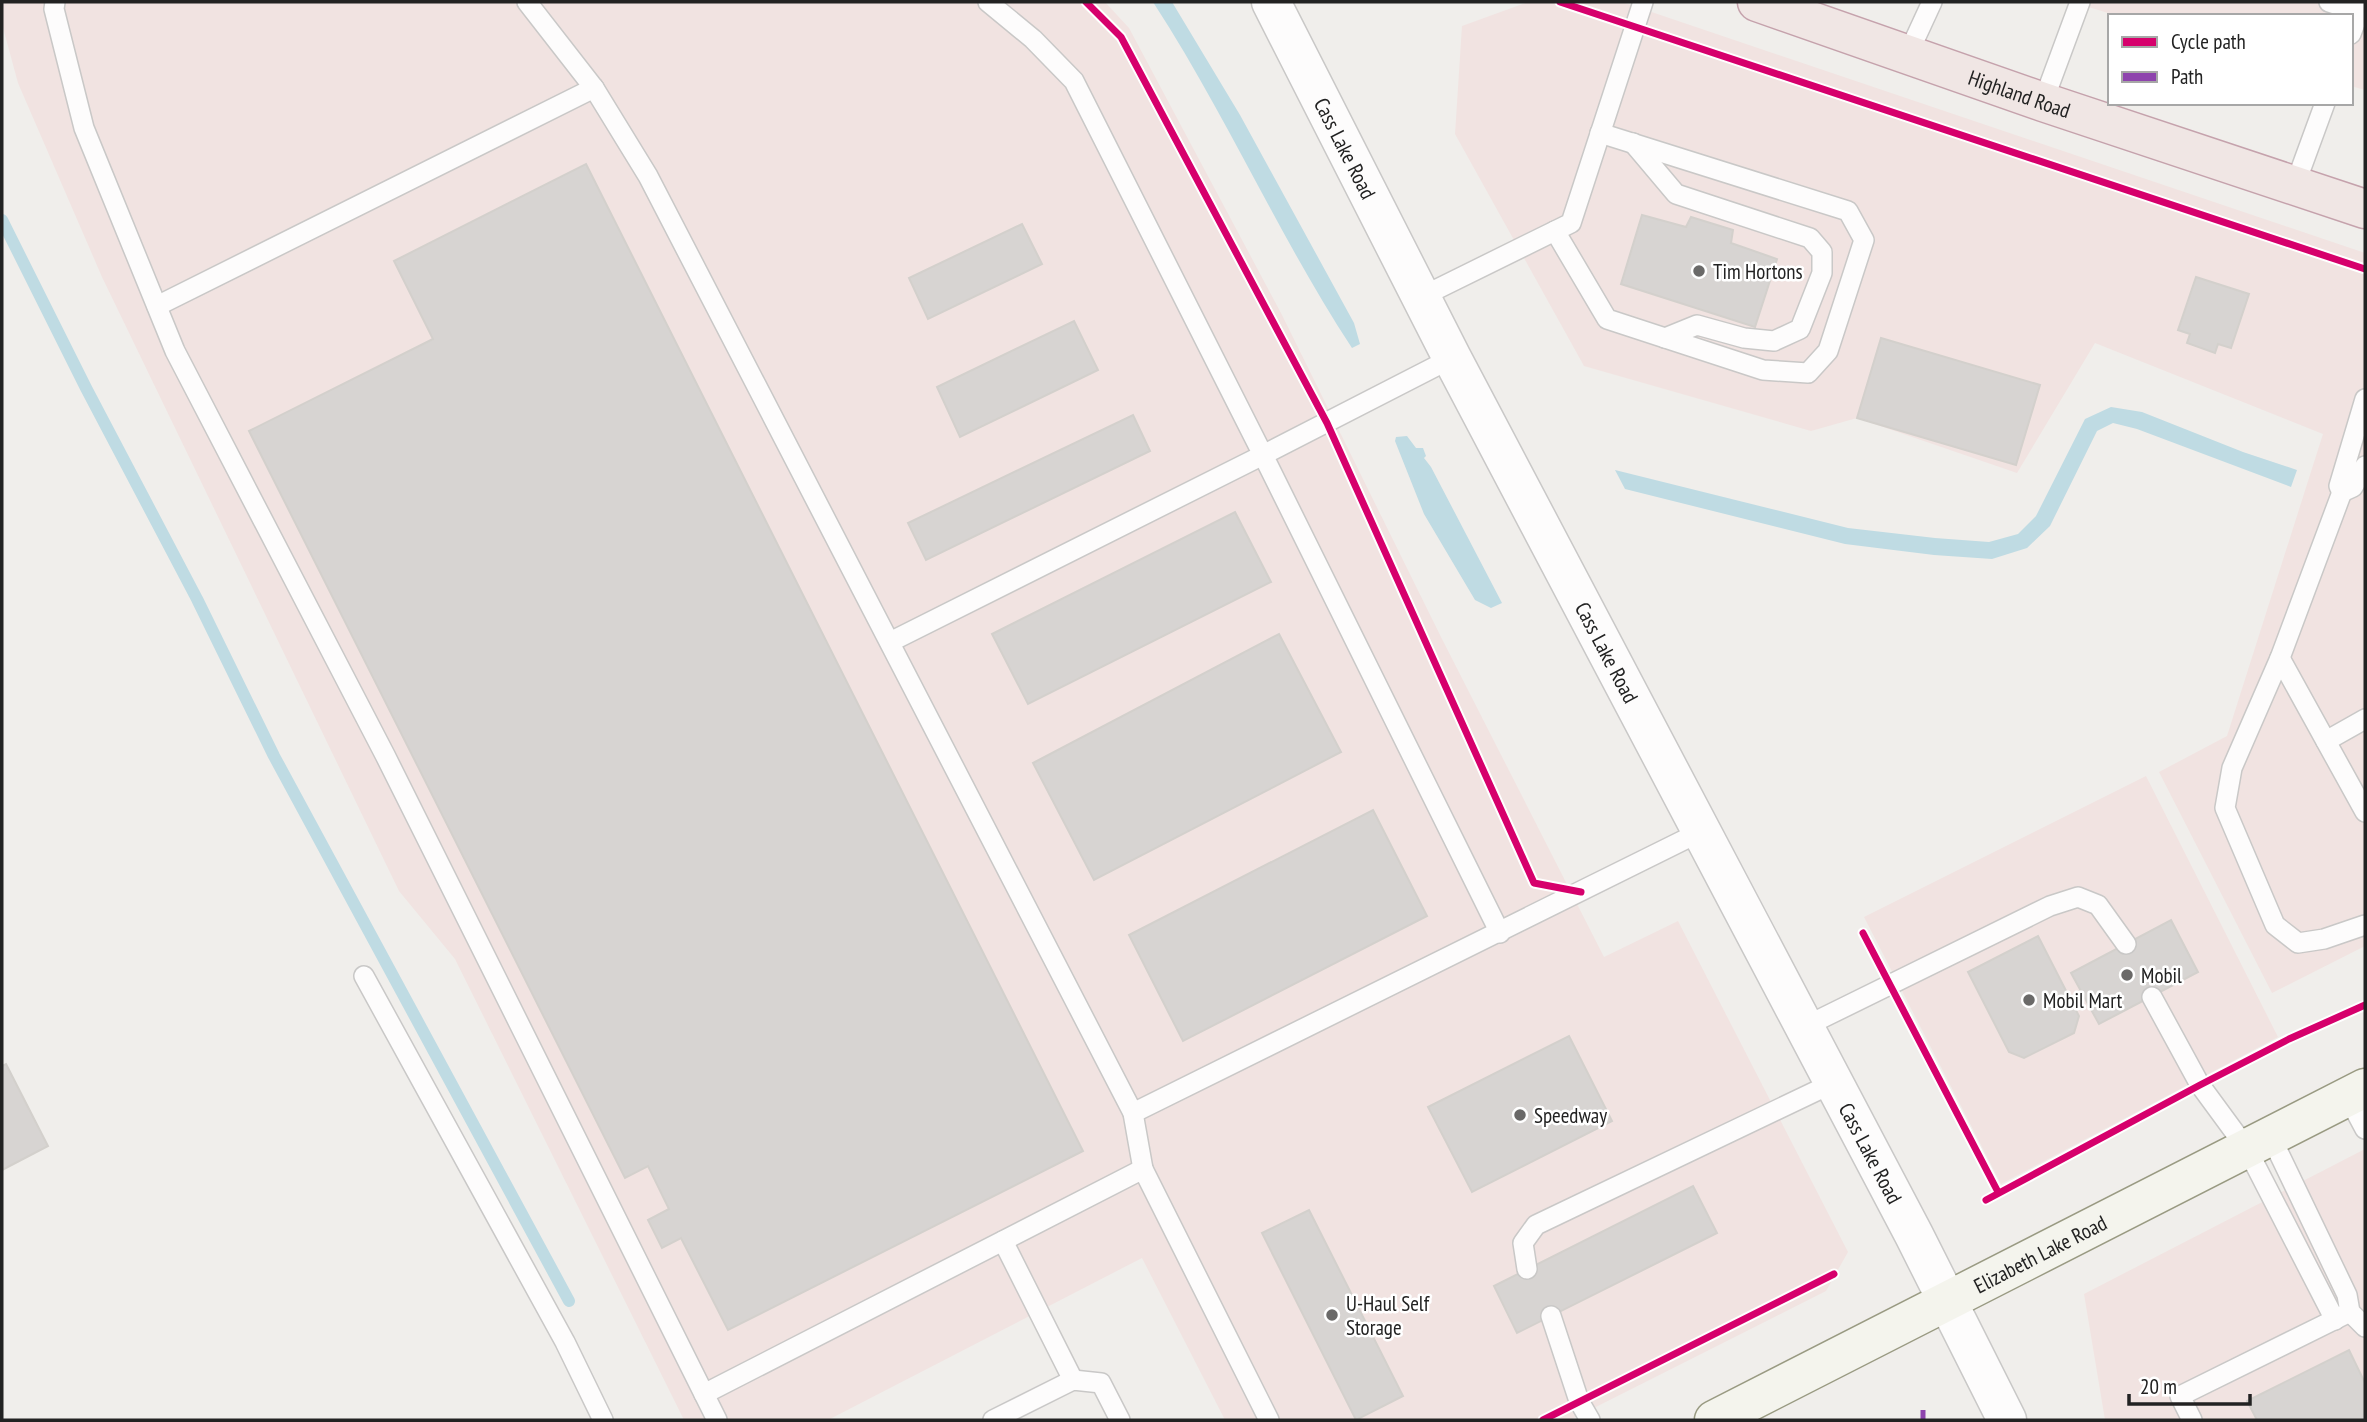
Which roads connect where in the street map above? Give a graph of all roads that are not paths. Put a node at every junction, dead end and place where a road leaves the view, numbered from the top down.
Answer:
1 (55, 2) edge
2 (527, 2) edge
3 (988, 2) edge
4 (1271, 2) edge
5 (1643, 2) edge
6 (1757, 2) edge
7 (1932, 2) edge
8 (2080, 2) edge
9 (2329, 2) edge
10 (2361, 7) edge
11 (2353, 29) edge
12 (1908, 54) junction
13 (594, 88) junction
14 (2043, 102) junction
15 (2324, 105) edge
16 (1600, 133) junction
17 (1633, 143) junction
18 (2295, 185) junction
19 (2365, 209) edge
20 (1555, 231) junction
21 (1421, 297) junction
22 (157, 306) junction
23 (1665, 338) junction
24 (1452, 358) junction
25 (2365, 399) edge
26 (1262, 455) junction
27 (2365, 466) edge
28 (2342, 492) junction
29 (890, 642) junction
30 (2280, 657) junction
31 (2365, 719) edge
32 (2326, 741) junction
33 (2365, 812) edge
34 (1700, 832) junction
35 (2365, 925) edge
36 (1500, 933) junction
37 (2126, 944) dead end
38 (364, 976) dead end
39 (2152, 997) dead end
40 (1804, 1027) junction
41 (1833, 1083) junction
42 (2360, 1105) edge
43 (1133, 1113) junction
44 (2259, 1143) junction
45 (1143, 1168) junction
46 (1003, 1241) junction
47 (1527, 1269) dead end
48 (1947, 1301) junction
49 (1551, 1316) dead end
50 (2342, 1316) junction
51 (2365, 1327) edge
52 (1073, 1380) junction
53 (704, 1394) junction
54 (603, 1420) edge
55 (717, 1420) edge
56 (993, 1420) edge
57 (1120, 1420) edge
58 (1269, 1420) edge
59 (1590, 1420) edge
60 (1714, 1420) edge
61 (2007, 1420) edge
62 (2192, 1420) edge

1 - 22 lane
2 - 13 lane
3 - 26 lane
4 - 21 street, Cass Lake Road
5 - 16 lane
6 - 12 highway, Highland Road
7 - 12 lane
8 - 14 lane
9 - 10 lane
10 - 11 lane
12 - 14 highway, Highland Road
13 - 22 lane
13 - 29 lane
14 - 18 highway, Highland Road
15 - 18 lane
16 - 17 lane
16 - 20 lane
17 - 23 lane
17 - 23 lane
18 - 19 highway, Highland Road
20 - 21 lane
20 - 23 lane
21 - 24 street, Cass Lake Road
22 - 53 lane
24 - 26 lane
24 - 34 street, Cass Lake Road
25 - 28 lane
26 - 29 lane
26 - 36 lane
27 - 28 lane
28 - 30 lane
29 - 43 lane
30 - 32 lane
30 - 35 lane
31 - 32 lane
32 - 33 lane
34 - 36 lane
34 - 40 street, Cass Lake Road
36 - 43 lane
37 - 40 lane
38 - 54 lane
39 - 44 lane
40 - 41 street, Cass Lake Road
41 - 47 lane
41 - 48 street, Cass Lake Road
42 - 44 main road, Elizabeth Lake Road
43 - 45 lane
44 - 48 main road, Elizabeth Lake Road
44 - 50 lane
44 - 50 lane
45 - 46 lane
45 - 58 lane
46 - 52 lane
46 - 53 lane
48 - 60 main road, Elizabeth Lake Road
48 - 61 street, Cass Lake Road
49 - 59 lane
50 - 51 lane
50 - 62 lane
52 - 56 lane
52 - 57 lane
53 - 55 lane

